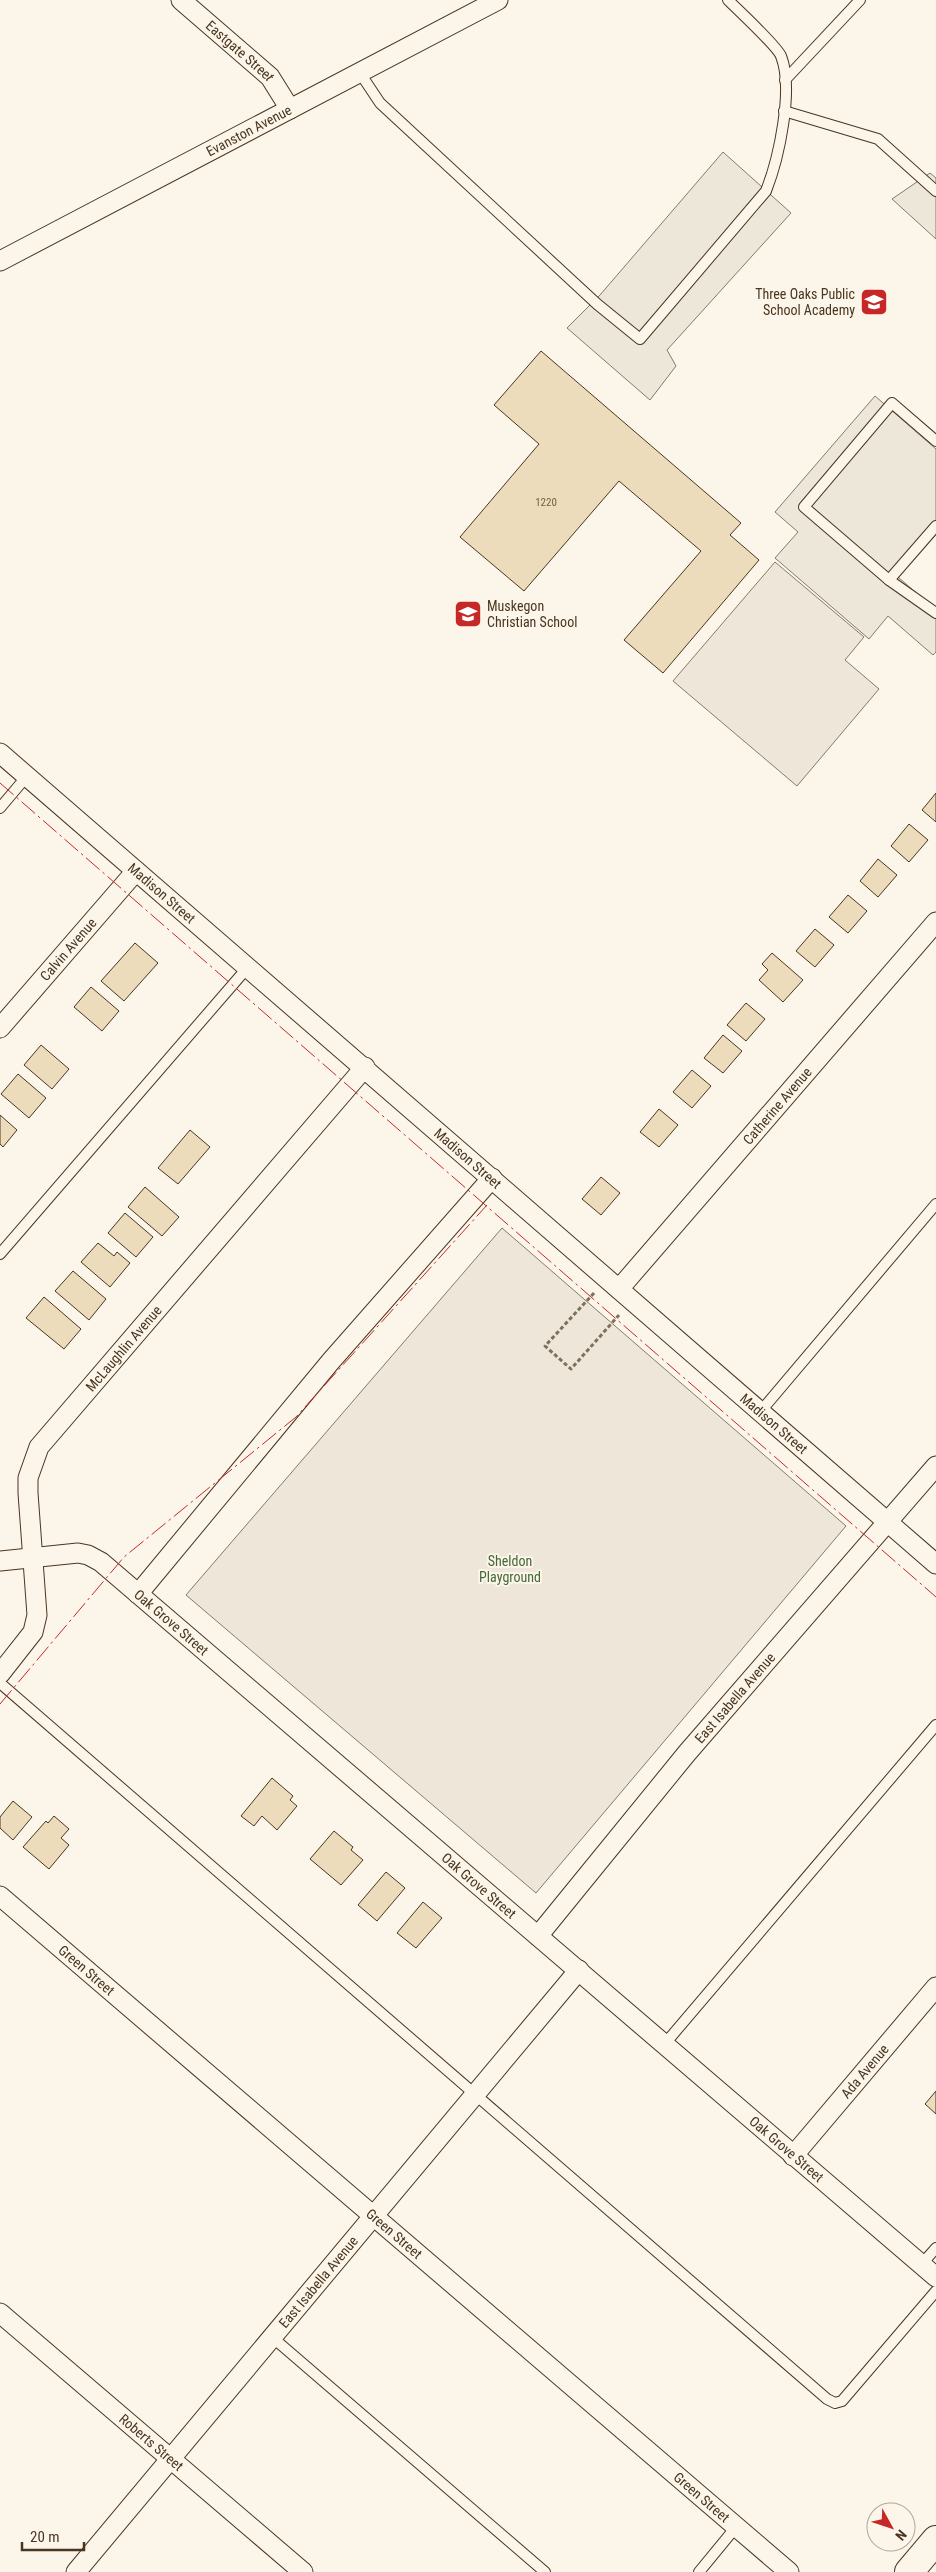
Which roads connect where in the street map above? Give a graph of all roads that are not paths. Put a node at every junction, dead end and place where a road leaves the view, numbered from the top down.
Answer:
1 (180, 0) edge
2 (498, 0) edge
3 (728, 0) edge
4 (860, 0) edge
5 (360, 73) junction
6 (785, 80) junction
7 (290, 109) junction
8 (784, 111) junction
9 (936, 191) edge
10 (2, 255) edge
11 (936, 441) edge
12 (936, 526) edge
13 (889, 580) junction
14 (936, 613) edge
15 (0, 753) edge
16 (26, 776) junction
17 (0, 808) edge
18 (136, 871) junction
19 (936, 922) edge
20 (248, 967) junction
21 (0, 1028) edge
22 (365, 1067) junction
23 (492, 1178) junction
24 (936, 1204) edge
25 (0, 1254) edge
26 (626, 1294) junction
27 (761, 1411) junction
28 (936, 1466) edge
29 (888, 1522) junction
30 (34, 1559) junction
31 (0, 1562) edge
32 (936, 1564) edge
33 (138, 1594) junction
34 (0, 1674) edge
35 (0, 1683) edge
36 (936, 1725) edge
37 (0, 1896) edge
38 (538, 1936) junction
39 (579, 1970) junction
40 (936, 1987) edge
41 (663, 2046) junction
42 (476, 2093) junction
43 (793, 2156) junction
44 (373, 2216) junction
45 (936, 2248) edge
46 (921, 2265) junction
47 (936, 2277) edge
48 (936, 2291) edge
49 (0, 2313) edge
50 (272, 2337) junction
51 (169, 2458) junction
52 (736, 2527) junction
53 (936, 2540) edge
54 (76, 2572) edge
55 (303, 2572) edge
56 (545, 2572) edge
57 (698, 2572) edge
58 (788, 2572) edge
59 (909, 2572) edge

1 - 7 street, Eastgate Street
2 - 5 street, Evanston Avenue
3 - 6 lane
4 - 6 lane
5 - 7 street, Evanston Avenue
5 - 8 lane
6 - 8 lane
7 - 10 street, Evanston Avenue
8 - 9 lane
11 - 13 lane
12 - 13 lane
13 - 14 lane
15 - 16 street, Madison Street
16 - 17 lane
16 - 18 street, Madison Street
18 - 20 street, Madison Street
18 - 21 street, Calvin Avenue
19 - 26 street, Catherine Avenue
20 - 22 street, Madison Street
20 - 25 lane
22 - 23 street, Madison Street
22 - 30 street, McLaughlin Avenue
23 - 26 street, Madison Street
23 - 33 street
24 - 27 lane
26 - 27 street, Madison Street
27 - 29 street, Madison Street
28 - 29 street, East Isabella Avenue
29 - 32 street, Madison Street
29 - 38 street, East Isabella Avenue
30 - 31 street, Oak Grove Street
30 - 33 street, Oak Grove Street
30 - 34 street, McLaughlin Avenue
33 - 38 street, Oak Grove Street
35 - 42 lane
36 - 41 lane
37 - 44 street, Green Street
38 - 39 street, Oak Grove Street
39 - 41 street, Oak Grove Street
39 - 42 street, East Isabella Avenue
40 - 43 street, Ada Avenue
41 - 43 street, Oak Grove Street
42 - 44 street, East Isabella Avenue
42 - 48 lane
43 - 46 street, Oak Grove Street
44 - 50 street, East Isabella Avenue
44 - 52 street, Green Street
45 - 46 lane
46 - 47 street, Oak Grove Street
49 - 51 street, Roberts Street
50 - 51 street, East Isabella Avenue
50 - 56 lane
51 - 54 street, East Isabella Avenue
51 - 55 street, Roberts Street
52 - 57 lane
52 - 58 street, Green Street
53 - 59 main road

